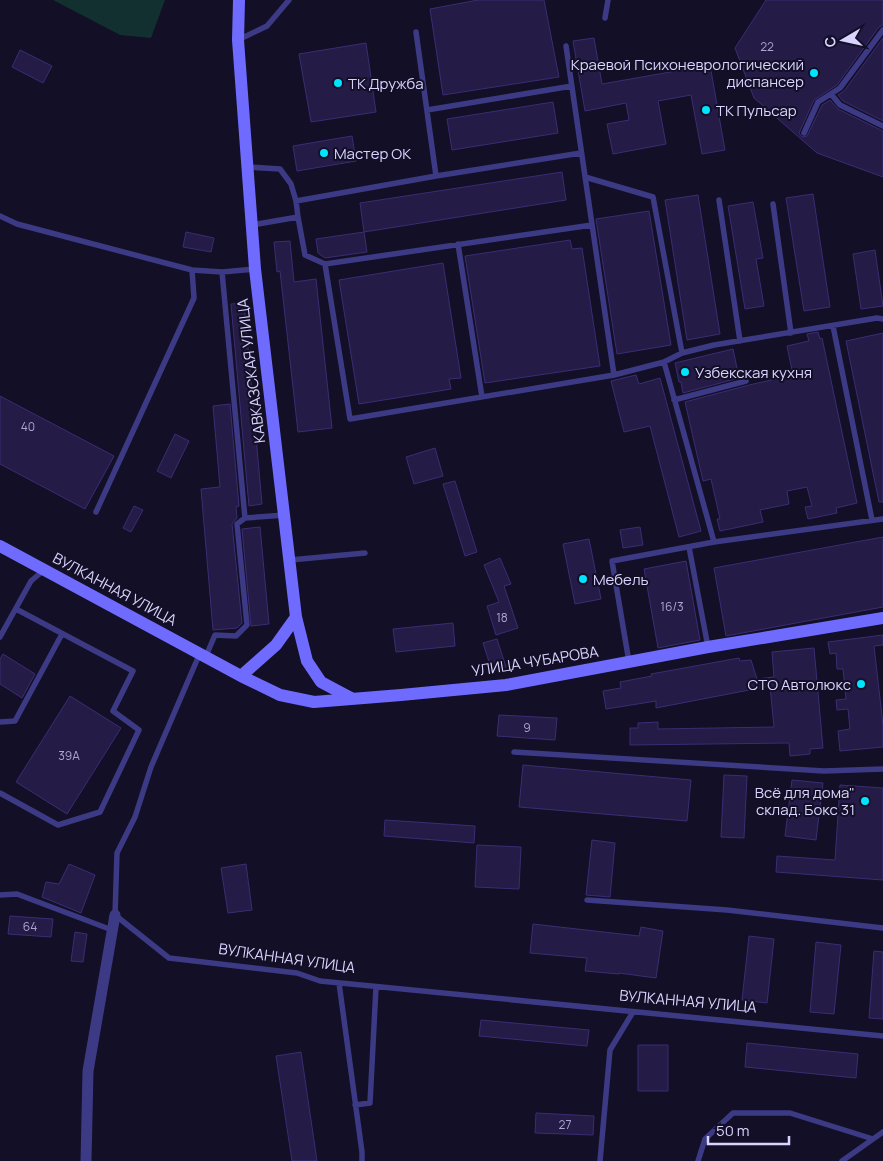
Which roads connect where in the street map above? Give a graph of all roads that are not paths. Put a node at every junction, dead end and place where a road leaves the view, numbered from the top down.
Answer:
1 (238, 0) edge
2 (289, 0) edge
3 (608, 0) edge
4 (605, 18) dead end
5 (883, 30) edge
6 (416, 32) dead end
7 (238, 40) junction
8 (566, 46) dead end
9 (572, 86) junction
10 (831, 94) junction
11 (427, 110) junction
12 (883, 126) edge
13 (804, 133) dead end
14 (581, 153) junction
15 (247, 167) junction
16 (436, 176) junction
17 (585, 177) junction
18 (718, 200) dead end
19 (296, 201) junction
20 (773, 204) dead end
21 (0, 216) edge
22 (298, 217) junction
23 (252, 225) junction
24 (592, 225) junction
25 (458, 244) junction
26 (325, 264) junction
27 (255, 269) junction
28 (192, 270) junction
29 (222, 272) junction
30 (883, 319) edge
31 (833, 326) junction
32 (791, 333) junction
33 (740, 341) junction
34 (682, 353) junction
35 (664, 362) junction
36 (614, 375) junction
37 (746, 381) dead end
38 (482, 397) junction
39 (674, 400) junction
40 (96, 512) dead end
41 (285, 515) junction
42 (245, 518) junction
43 (883, 519) edge
44 (872, 520) junction
45 (714, 542) junction
46 (0, 546) edge
47 (689, 547) junction
48 (366, 554) dead end
49 (290, 560) junction
50 (44, 570) junction
51 (16, 609) junction
52 (296, 617) junction
53 (883, 618) edge
54 (62, 634) junction
55 (0, 637) edge
56 (708, 648) junction
57 (203, 654) junction
58 (629, 662) junction
59 (240, 676) junction
60 (351, 698) junction
61 (0, 722) edge
62 (514, 752) dead end
63 (883, 769) edge
64 (0, 793) edge
65 (0, 895) edge
66 (587, 900) dead end
67 (115, 915) junction
68 (883, 928) edge
69 (112, 930) junction
70 (338, 983) junction
71 (376, 987) junction
72 (632, 1012) junction
73 (883, 1036) edge
74 (355, 1105) junction
75 (883, 1132) edge
76 (873, 1139) junction
77 (86, 1161) edge
78 (362, 1161) edge
79 (600, 1161) edge
80 (698, 1161) edge
81 (842, 1161) edge

1 - 7 main road, КАВКАЗСКАЯ УЛИЦА
2 - 7 lane
3 - 4 lane
5 - 10 lane
6 - 11 lane
7 - 15 main road, КАВКАЗСКАЯ УЛИЦА
8 - 9 lane
9 - 11 lane
9 - 14 lane
10 - 12 lane
10 - 13 lane
11 - 16 lane
14 - 16 lane
14 - 17 lane
15 - 19 lane
15 - 23 main road, КАВКАЗСКАЯ УЛИЦА
16 - 19 lane
17 - 24 lane
17 - 34 lane
18 - 33 lane
19 - 22 lane
20 - 32 lane
21 - 28 lane
22 - 23 lane
22 - 26 lane
23 - 27 main road, КАВКАЗСКАЯ УЛИЦА
24 - 25 lane
24 - 36 lane
25 - 26 lane
25 - 38 lane
26 - 38 lane
27 - 29 lane
27 - 41 main road, КАВКАЗСКАЯ УЛИЦА
28 - 29 lane
28 - 40 lane
29 - 42 lane
30 - 31 lane
31 - 32 lane
31 - 44 lane
32 - 33 lane
33 - 34 lane
34 - 35 lane
35 - 36 lane
35 - 39 lane
36 - 38 lane
37 - 39 lane
39 - 45 lane
41 - 42 lane
41 - 49 main road, КАВКАЗСКАЯ УЛИЦА
42 - 57 lane
43 - 44 lane
44 - 45 lane
45 - 47 lane
46 - 50 main road, ВУЛКАННАЯ УЛИЦА
47 - 56 lane
47 - 58 lane
48 - 49 lane
49 - 52 main road, КАВКАЗСКАЯ УЛИЦА
50 - 51 lane
50 - 57 main road, ВУЛКАННАЯ УЛИЦА
51 - 54 lane
51 - 55 lane
52 - 59 main road
52 - 60 main road, КАВКАЗСКАЯ УЛИЦА
53 - 56 main road, УЛИЦА ЧУБАРОВА
54 - 61 lane
54 - 64 lane
56 - 58 main road, УЛИЦА ЧУБАРОВА
57 - 59 main road, УЛИЦА ЧУБАРОВА
57 - 67 lane
58 - 60 main road, УЛИЦА ЧУБАРОВА
59 - 60 main road, УЛИЦА ЧУБАРОВА
62 - 63 lane
65 - 69 lane
66 - 68 lane
67 - 69 street
67 - 70 lane, ВУЛКАННАЯ УЛИЦА
69 - 77 street
70 - 71 lane, ВУЛКАННАЯ УЛИЦА
70 - 74 lane
71 - 72 lane, ВУЛКАННАЯ УЛИЦА
71 - 74 lane
72 - 73 lane, ВУЛКАННАЯ УЛИЦА
72 - 79 lane
74 - 78 lane
75 - 76 lane
76 - 80 lane
76 - 81 lane

